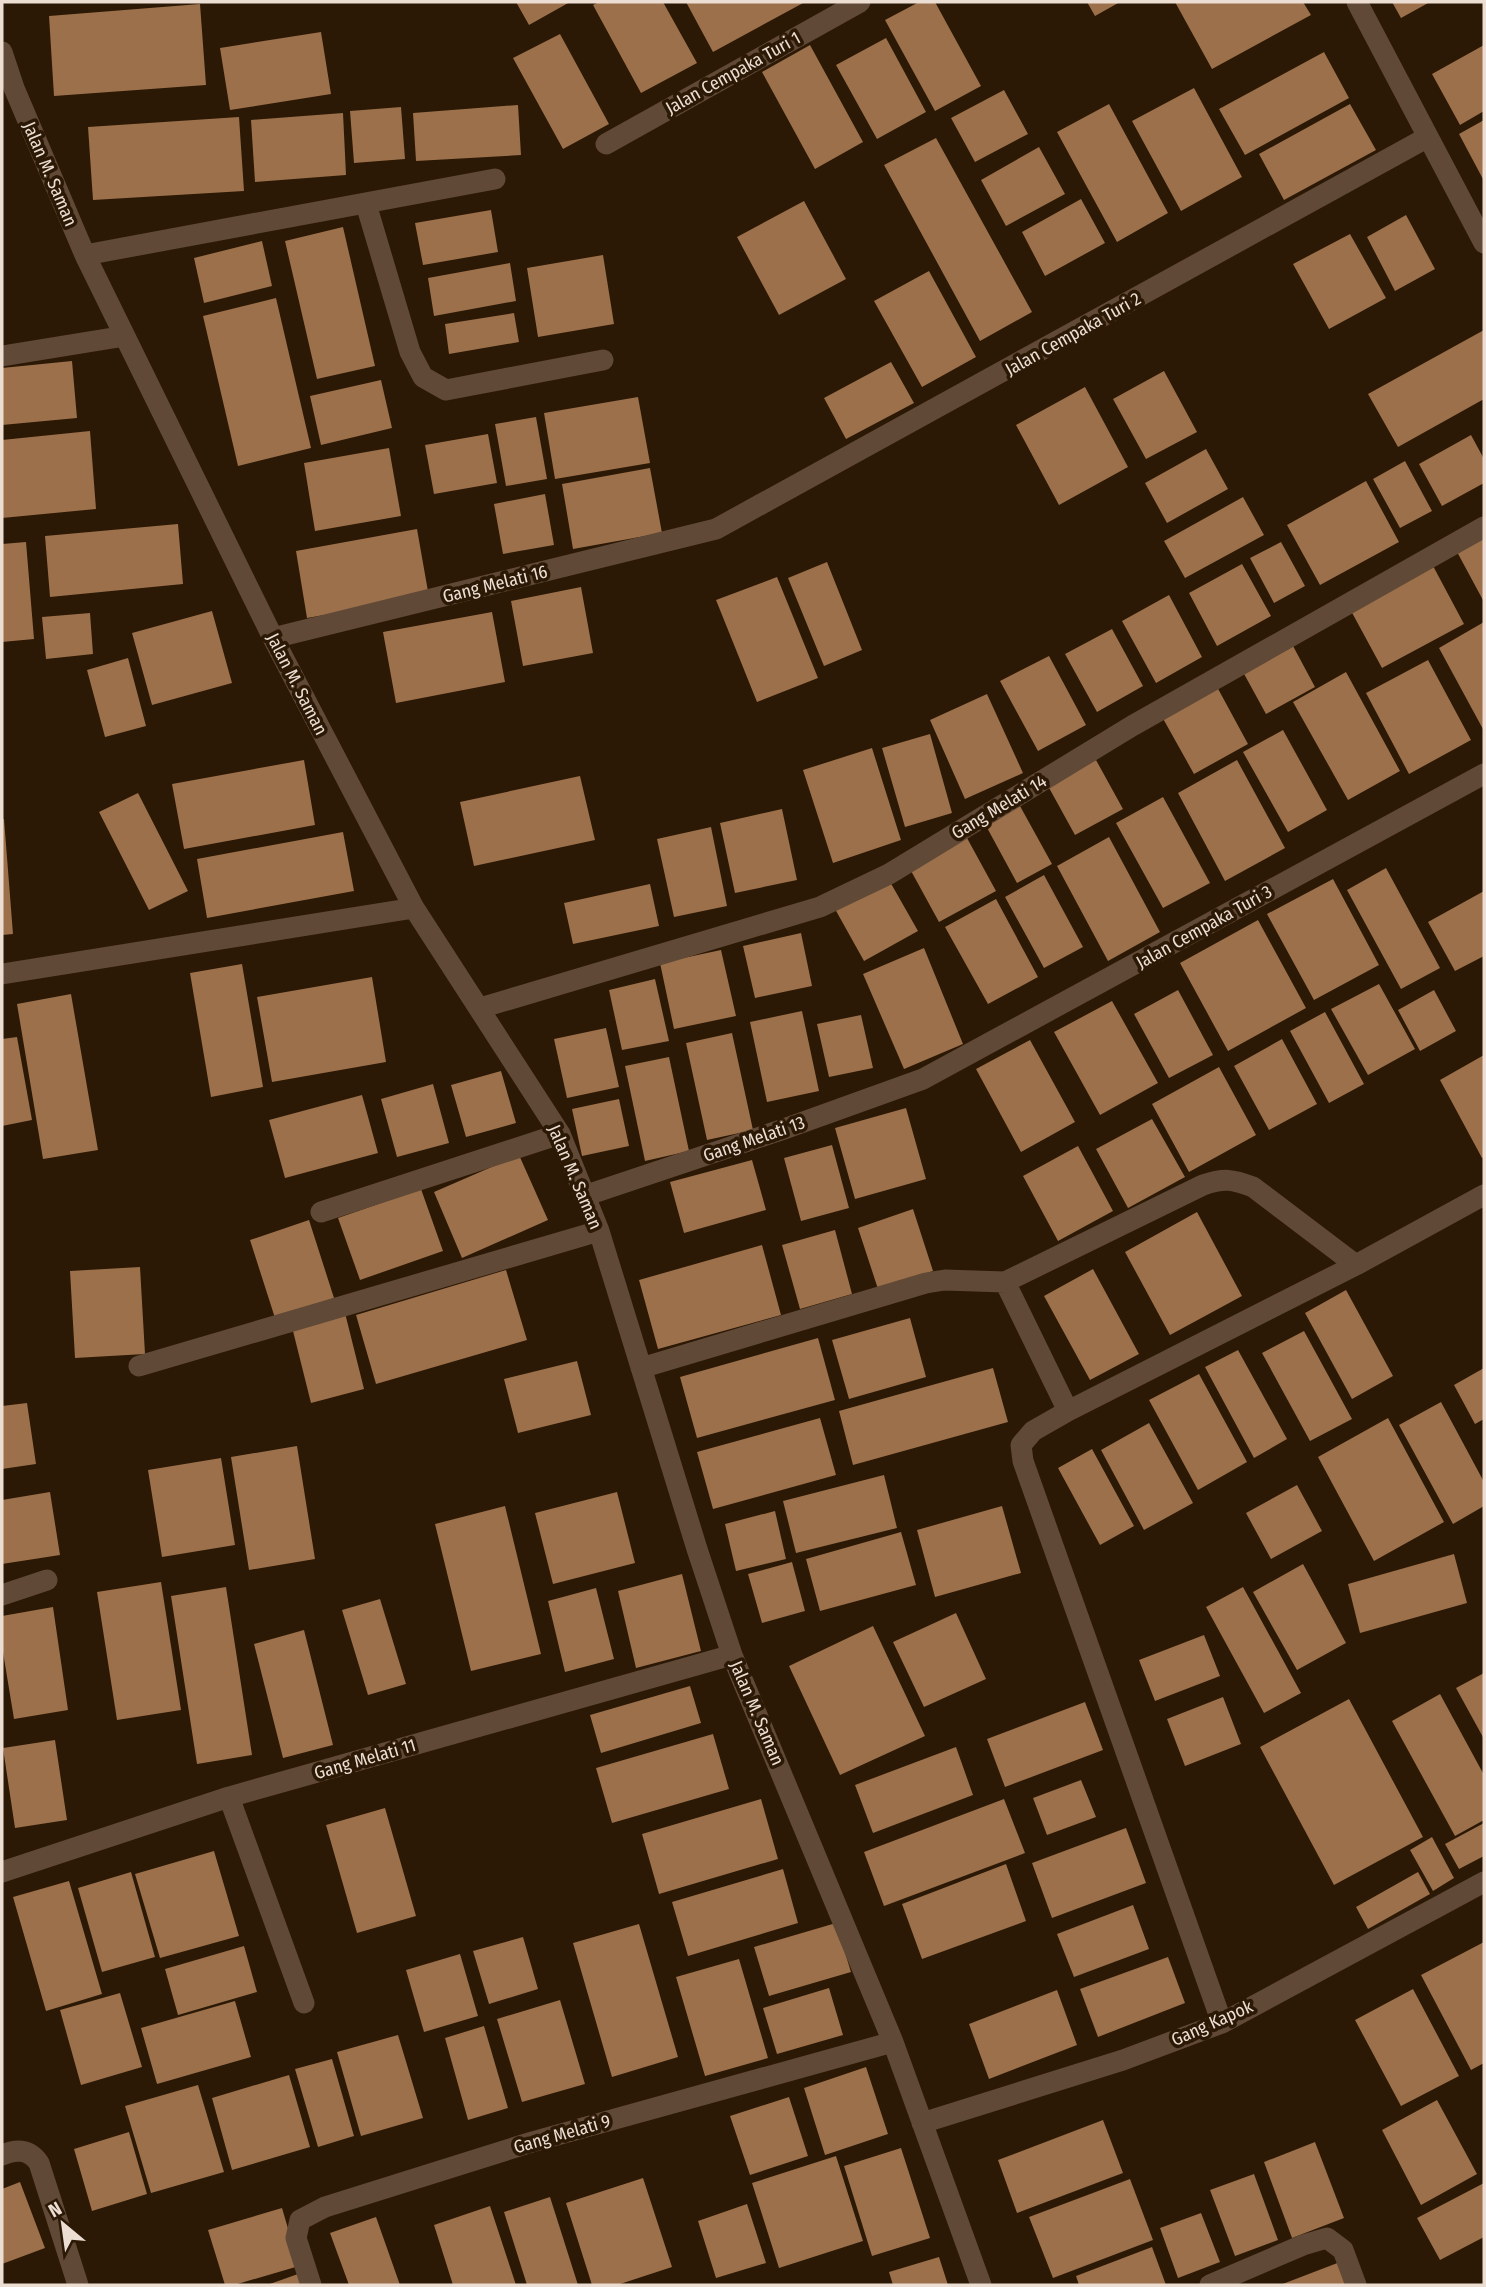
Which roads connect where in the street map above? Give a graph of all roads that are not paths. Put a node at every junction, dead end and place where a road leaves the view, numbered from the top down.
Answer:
1 (860, 2) edge
2 (1357, 2) edge
3 (2, 52) edge
4 (1428, 137) junction
5 (606, 144) dead end
6 (495, 179) dead end
7 (366, 204) junction
8 (1484, 243) edge
9 (85, 255) junction
10 (125, 336) junction
11 (2, 356) edge
12 (603, 360) dead end
13 (1484, 527) edge
14 (716, 529) joint
15 (273, 638) junction
16 (1484, 774) edge
17 (414, 908) junction
18 (2, 974) edge
19 (480, 1008) junction
20 (923, 1079) joint
21 (560, 1134) junction
22 (1484, 1195) edge
23 (584, 1196) junction
24 (321, 1212) dead end
25 (599, 1231) junction
26 (1356, 1265) junction
27 (1005, 1282) junction
28 (139, 1366) dead end
29 (641, 1368) junction
30 (1068, 1412) junction
31 (47, 1580) dead end
32 (2, 1595) edge
33 (732, 1655) junction
34 (229, 1797) junction
35 (2, 1872) edge
36 (1484, 1882) edge
37 (304, 2003) dead end
38 (1222, 2023) junction
39 (893, 2042) junction
40 (922, 2123) junction
41 (2, 2155) edge
42 (78, 2285) edge
43 (311, 2285) edge
44 (981, 2285) edge
45 (1210, 2285) edge
46 (1356, 2285) edge

1 - 5 street, Jalan Cempaka Turi 1
2 - 4 street
3 - 9 street, Jalan M. Saman
4 - 8 street
4 - 14 street, Jalan Cempaka Turi 2
6 - 7 street
7 - 9 street
7 - 12 street
9 - 10 street, Jalan M. Saman
10 - 11 street
10 - 15 street, Jalan M. Saman
13 - 19 street, Gang Melati 14
14 - 15 street, Gang Melati 16
15 - 17 street, Jalan M. Saman
16 - 20 street, Jalan Cempaka Turi 3
17 - 18 street
17 - 19 street, Jalan M. Saman
19 - 21 street, Jalan M. Saman
20 - 23 street, Gang Melati 13
21 - 23 street, Jalan M. Saman
21 - 24 street
22 - 26 street
23 - 25 street, Jalan M. Saman
25 - 28 street
25 - 29 street, Jalan M. Saman
26 - 27 street
26 - 30 street
27 - 29 street
27 - 30 street
29 - 33 street, Jalan M. Saman
30 - 38 street
31 - 32 street
33 - 34 street, Gang Melati 11
33 - 39 street, Jalan M. Saman
34 - 35 street, Gang Melati 11
34 - 37 street
36 - 38 street, Gang Kapok
38 - 40 street, Gang Kapok
39 - 40 street, Jalan M. Saman
39 - 43 street, Gang Melati 9
40 - 44 street, Jalan M. Saman
41 - 42 street
45 - 46 street

